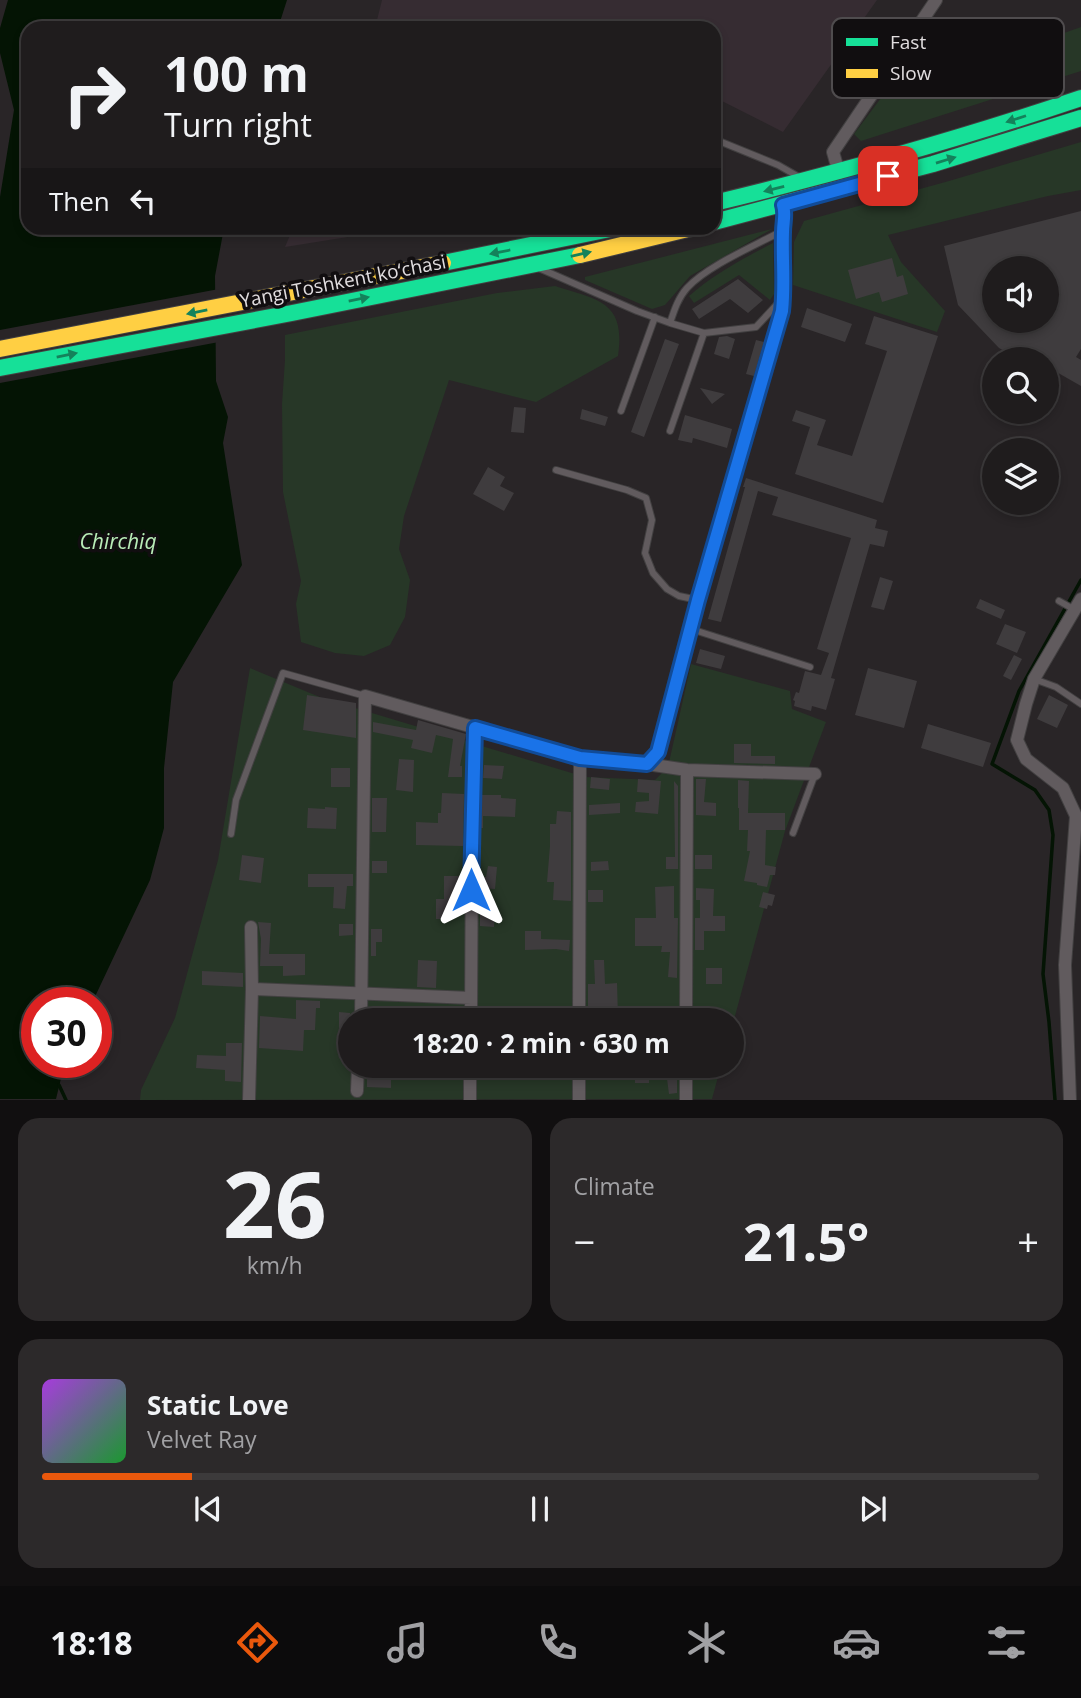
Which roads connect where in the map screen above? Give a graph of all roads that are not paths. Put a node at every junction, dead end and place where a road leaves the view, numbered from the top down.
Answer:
1 (936, 0) edge
2 (924, 18) edge
3 (870, 98) edge
4 (1081, 98) edge
5 (1081, 118) edge
6 (721, 142) edge
7 (839, 173) junction
8 (807, 181) junction
9 (721, 201) edge
10 (783, 205) junction
11 (721, 220) edge
12 (783, 231) junction
13 (560, 235) edge
14 (664, 235) edge
15 (529, 265) junction
16 (784, 296) junction
17 (655, 317) junction
18 (670, 323) junction
19 (704, 333) junction
20 (0, 349) edge
21 (0, 368) edge
22 (621, 411) dead end
23 (670, 431) dead end
24 (556, 470) dead end
25 (698, 600) junction
26 (1059, 601) dead end
27 (1078, 604) edge
28 (690, 628) junction
29 (810, 667) dead end
30 (1034, 679) junction
31 (365, 696) junction
32 (1081, 704) edge
33 (475, 728) junction
34 (580, 758) junction
35 (647, 764) junction
36 (687, 770) junction
37 (815, 774) joint
38 (793, 833) dead end
39 (231, 834) dead end
40 (251, 927) dead end
41 (252, 989) junction
42 (362, 993) junction
43 (471, 998) junction
44 (361, 1008) edge
45 (471, 1008) edge
46 (579, 1008) edge
47 (686, 1008) edge
48 (358, 1078) edge
49 (470, 1078) edge
50 (579, 1078) edge
51 (686, 1078) edge
52 (357, 1091) dead end
53 (249, 1100) edge
54 (470, 1100) edge
55 (579, 1100) edge
56 (686, 1100) edge
57 (1070, 1100) edge

1 - 2 street
3 - 7 street
4 -> 7 highway
10 -> 5 highway
6 - 8 lane
7 - 8 highway
8 -> 9 highway
10 - 11 highway
10 - 12 street
12 - 16 street
12 - 18 lane
13 -> 20 highway, Yangi Toshkent ko‘chasi
15 -> 14 highway, Yangi Toshkent ko‘chasi
15 - 17 lane
21 -> 15 highway, Yangi Toshkent ko‘chasi
16 - 19 lane
16 - 25 street
17 - 18 lane
17 - 22 lane
18 - 19 lane
19 - 23 lane
24 - 25 lane
25 - 28 street
26 - 27 lane
27 - 30 street
28 - 29 lane
28 - 35 street
30 - 32 lane
30 - 57 street
31 - 33 street
31 - 39 lane
31 - 42 street
33 - 34 street
33 - 43 street
34 - 35 street
34 - 46 street
35 - 36 street
36 - 37 street
36 - 47 street
37 - 38 lane
40 - 41 street
41 - 42 street
41 - 53 street
42 - 43 street
42 - 44 street
43 - 45 street
48 - 52 street
49 - 54 street
50 - 55 street
51 - 56 street

